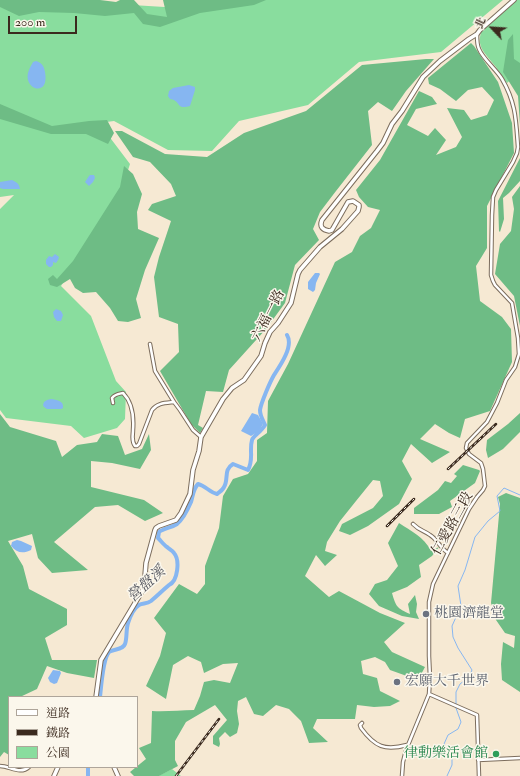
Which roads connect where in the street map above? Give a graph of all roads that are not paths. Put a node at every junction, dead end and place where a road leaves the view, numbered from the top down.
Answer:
1 (514, 0) edge
2 (477, 34) junction
3 (150, 344) dead end
4 (174, 402) junction
5 (113, 403) dead end
6 (201, 437) junction
7 (414, 524) dead end
8 (448, 552) junction
9 (429, 694) junction
10 (96, 696) edge
11 (362, 723) dead end
12 (408, 745) junction
13 (520, 758) edge
14 (478, 760) junction
15 (10, 768) edge
16 (28, 768) edge
17 (402, 776) edge
18 (478, 776) edge

1 - 2 street, 六福一路
2 - 6 street, 六福一路
2 - 8 street, 仁愛路三段
3 - 4 street
4 - 5 street
4 - 6 street
6 - 10 street, 六福一路
7 - 8 street
8 - 9 street, 仁愛路三段
9 - 12 street, 仁愛路三段
9 - 14 street
11 - 12 street
12 - 17 street, 仁愛路三段
13 - 14 street
14 - 18 street
15 - 16 street

